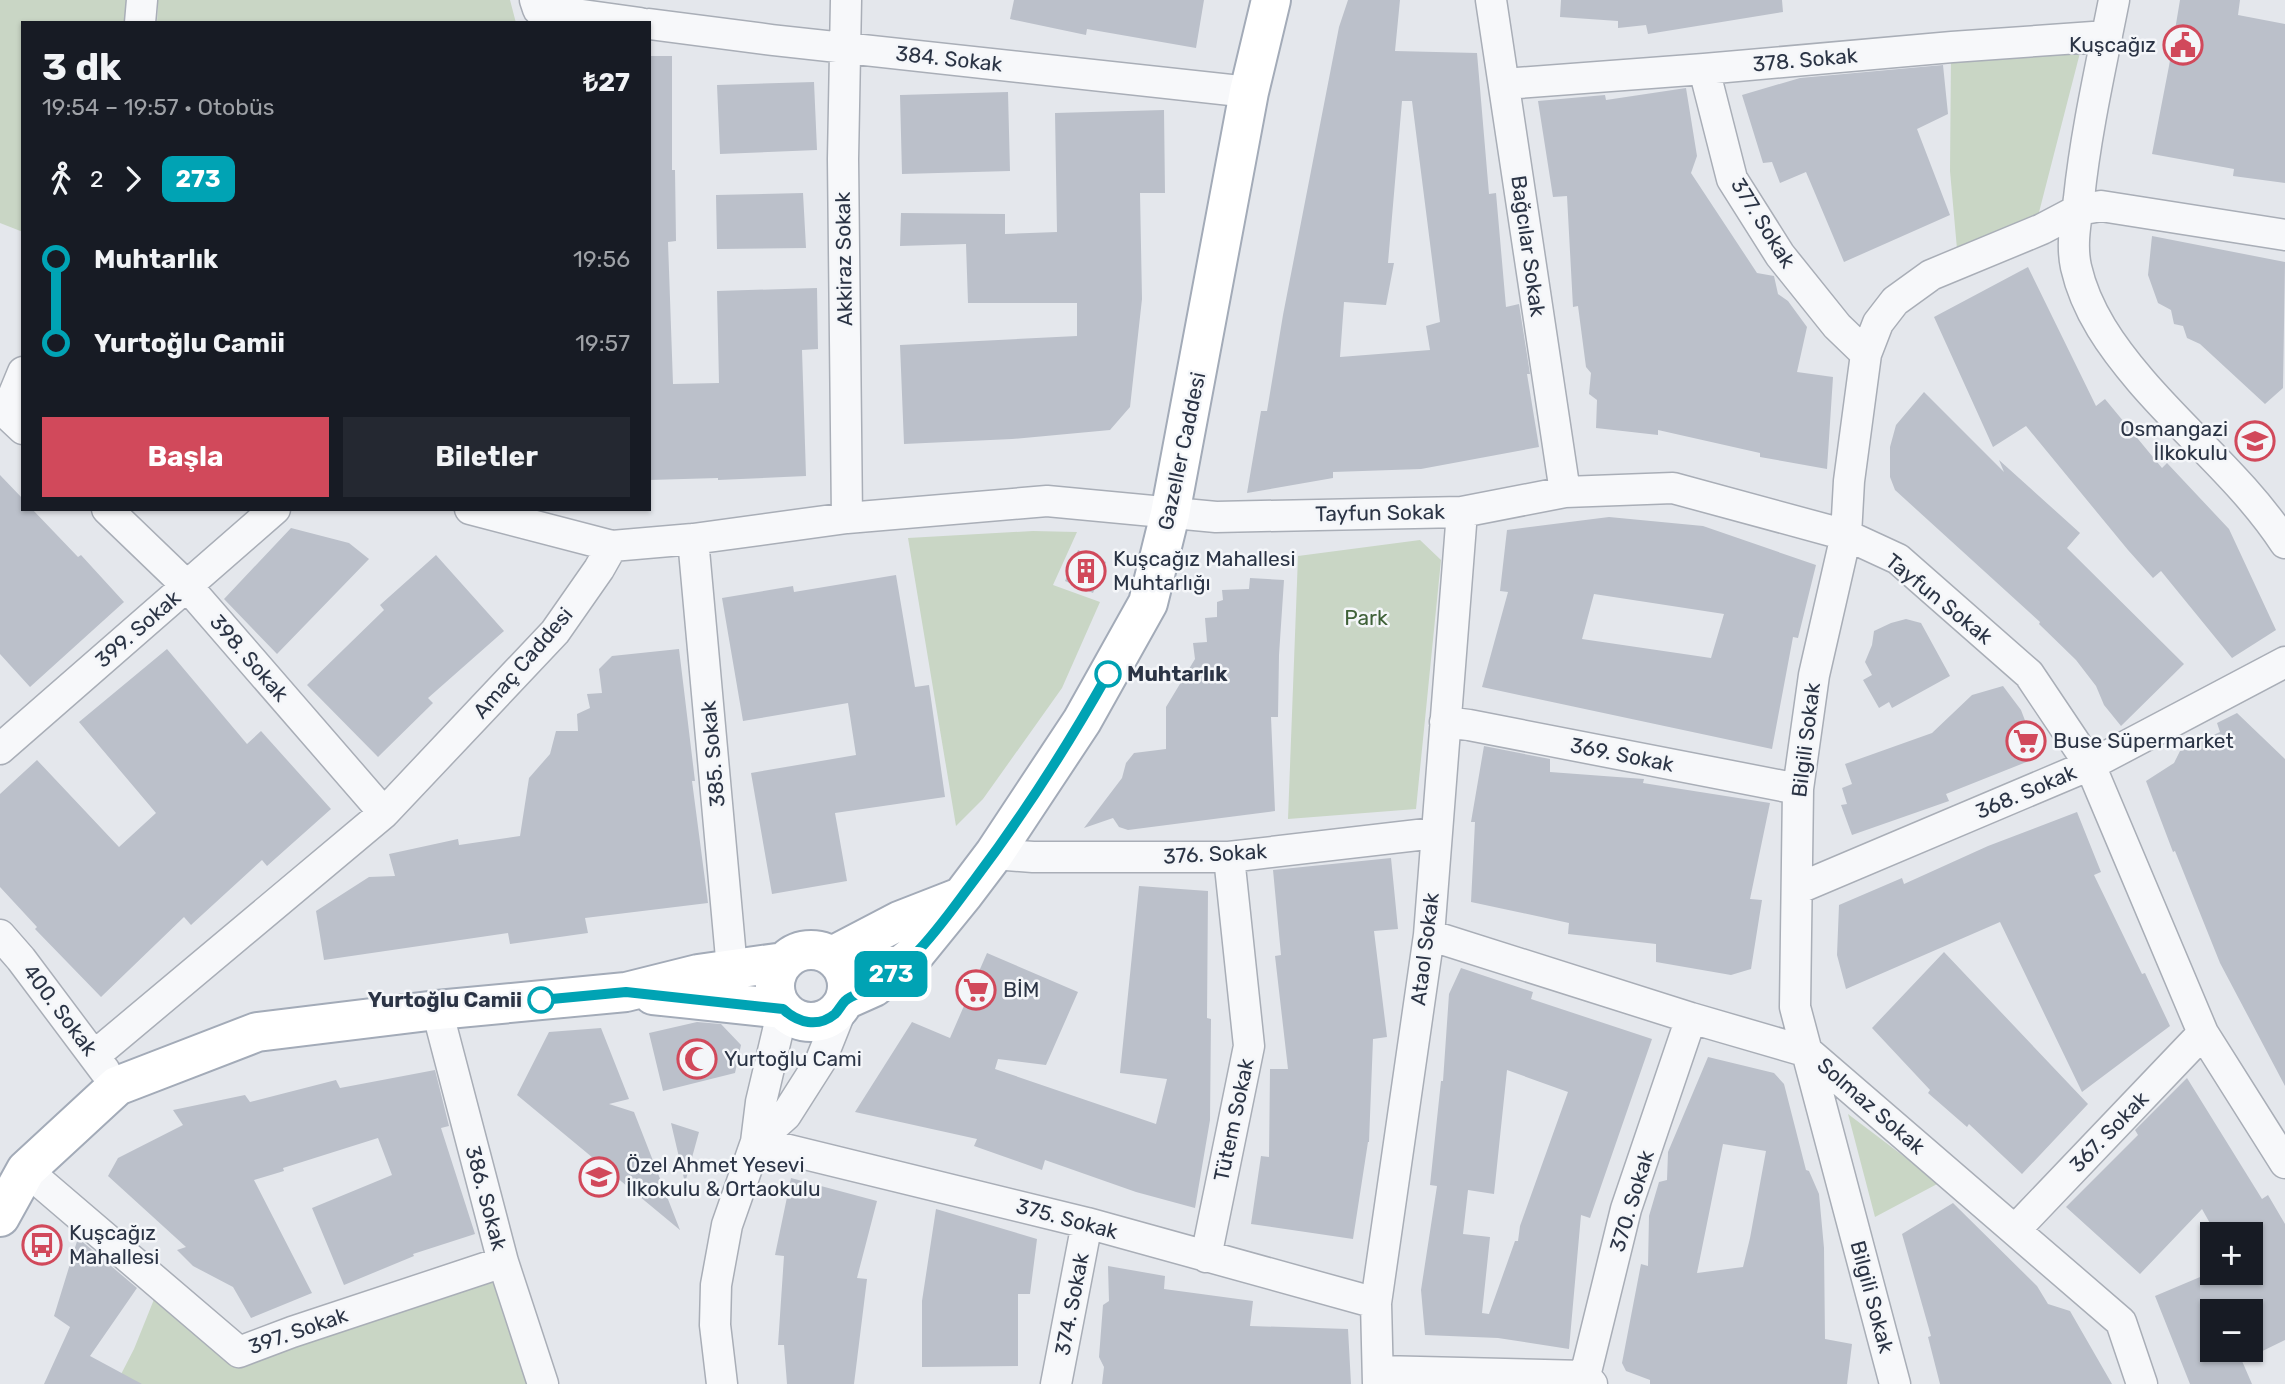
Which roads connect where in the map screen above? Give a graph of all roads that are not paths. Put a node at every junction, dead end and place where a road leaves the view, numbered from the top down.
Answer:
1 (142, 0) edge
2 (846, 0) edge
3 (1271, 0) edge
4 (1492, 0) edge
5 (2114, 0) edge
6 (537, 11) edge
7 (140, 21) edge
8 (623, 21) edge
9 (651, 24) edge
10 (2107, 36) junction
11 (844, 47) junction
12 (1704, 69) junction
13 (1504, 85) junction
14 (1249, 92) junction
15 (2078, 211) junction
16 (2285, 235) edge
17 (1866, 354) junction
18 (21, 381) edge
19 (13, 418) edge
20 (1565, 492) junction
21 (109, 511) edge
22 (273, 511) edge
23 (484, 511) edge
24 (1462, 512) junction
25 (1170, 514) junction
26 (526, 517) edge
27 (847, 518) junction
28 (1846, 535) junction
29 (693, 539) junction
30 (2285, 543) edge
31 (612, 546) junction
32 (187, 586) junction
33 (2285, 662) edge
34 (1445, 722) junction
35 (0, 749) edge
36 (2090, 765) junction
37 (1798, 789) junction
38 (384, 813) junction
39 (1435, 833) junction
40 (994, 854) junction
41 (1229, 857) junction
42 (1797, 889) junction
43 (963, 895) junction
44 (1429, 934) junction
45 (0, 936) edge
46 (832, 956) junction
47 (784, 962) junction
48 (732, 968) junction
49 (626, 992) junction
50 (845, 1000) junction
51 (783, 1009) junction
52 (437, 1010) junction
53 (1692, 1018) junction
54 (2203, 1033) junction
55 (1808, 1052) junction
56 (94, 1056) junction
57 (117, 1086) junction
58 (756, 1142) junction
59 (2285, 1163) edge
60 (26, 1170) junction
61 (0, 1217) edge
62 (1087, 1223) junction
63 (2015, 1230) junction
64 (1206, 1257) junction
65 (503, 1262) junction
66 (1376, 1303) junction
67 (1378, 1378) edge
68 (1589, 1380) edge
69 (714, 1382) edge
70 (543, 1384) edge
71 (1056, 1384) edge
72 (1895, 1384) edge
73 (2142, 1384) edge

1 - 7 street
2 - 11 street, Akkiraz Sokak
3 - 14 main road, Gazeller Caddesi
4 - 13 street, Bağcılar Sokak
5 - 10 street
6 - 8 street
9 - 11 street, 384. Sokak
10 - 12 street, 378. Sokak
10 - 15 street
11 - 14 street, 384. Sokak
11 - 27 street, Akkiraz Sokak
12 - 13 street, 378. Sokak
12 - 17 street, 377. Sokak
13 - 20 street, Bağcılar Sokak
14 - 25 main road, Gazeller Caddesi
15 - 16 street
15 - 17 street, Bilgili Sokak
15 - 30 street
17 - 28 street, Bilgili Sokak
18 - 19 street
20 - 24 street, Tayfun Sokak
20 - 28 street, Tayfun Sokak
21 - 32 street, 398. Sokak
22 - 32 street, 399. Sokak
23 - 26 street
24 - 25 street, Tayfun Sokak
24 - 34 street, Ataol Sokak
25 - 27 street
25 - 40 main road, Gazeller Caddesi
26 - 31 street
27 - 29 street
28 - 36 street, Tayfun Sokak
28 - 37 street, Bilgili Sokak
29 - 31 street
29 - 48 street, 385. Sokak
31 - 38 street, Amaç Caddesi
32 - 35 street, 399. Sokak
32 - 38 street, 398. Sokak
33 - 36 street, 368. Sokak
34 - 37 street, 369. Sokak
34 - 39 street, Ataol Sokak
36 - 42 street, 368. Sokak
36 - 54 street, Tayfun Sokak
37 - 42 street, Bilgili Sokak
38 - 56 street, Amaç Caddesi
39 - 41 street, 376. Sokak
39 - 44 street, Ataol Sokak
40 - 41 street, 376. Sokak
40 - 43 main road, Gazeller Caddesi
41 - 64 street, Tütem Sokak
42 - 55 street, Bilgili Sokak
43 - 46 main road
43 - 50 main road, Gazeller Caddesi
44 - 53 street, Solmaz Sokak
44 - 66 street, Ataol Sokak
45 - 56 street, 400. Sokak
46 - 47 main road
46 - 50 main road
47 - 48 main road
47 - 51 main road
48 - 49 main road
49 - 51 main road
49 - 52 main road
50 - 51 main road
50 - 58 street
51 - 58 street
52 - 57 main road
52 - 65 street, 386. Sokak
53 - 55 street, Solmaz Sokak
53 - 68 street, 370. Sokak
54 - 59 street, Tayfun Sokak
54 - 63 street, 367. Sokak
55 - 63 street, Solmaz Sokak
55 - 72 street, Bilgili Sokak
56 - 57 street, 400. Sokak
57 - 60 main road
58 - 62 street, 375. Sokak
58 - 69 street
60 - 61 main road
60 - 65 street, 397. Sokak
62 - 64 street, 375. Sokak
62 - 71 street, 374. Sokak
63 - 73 street, Solmaz Sokak
64 - 66 street, 375. Sokak
65 - 70 street, 386. Sokak
66 - 67 street, Ataol Sokak
67 - 68 street

